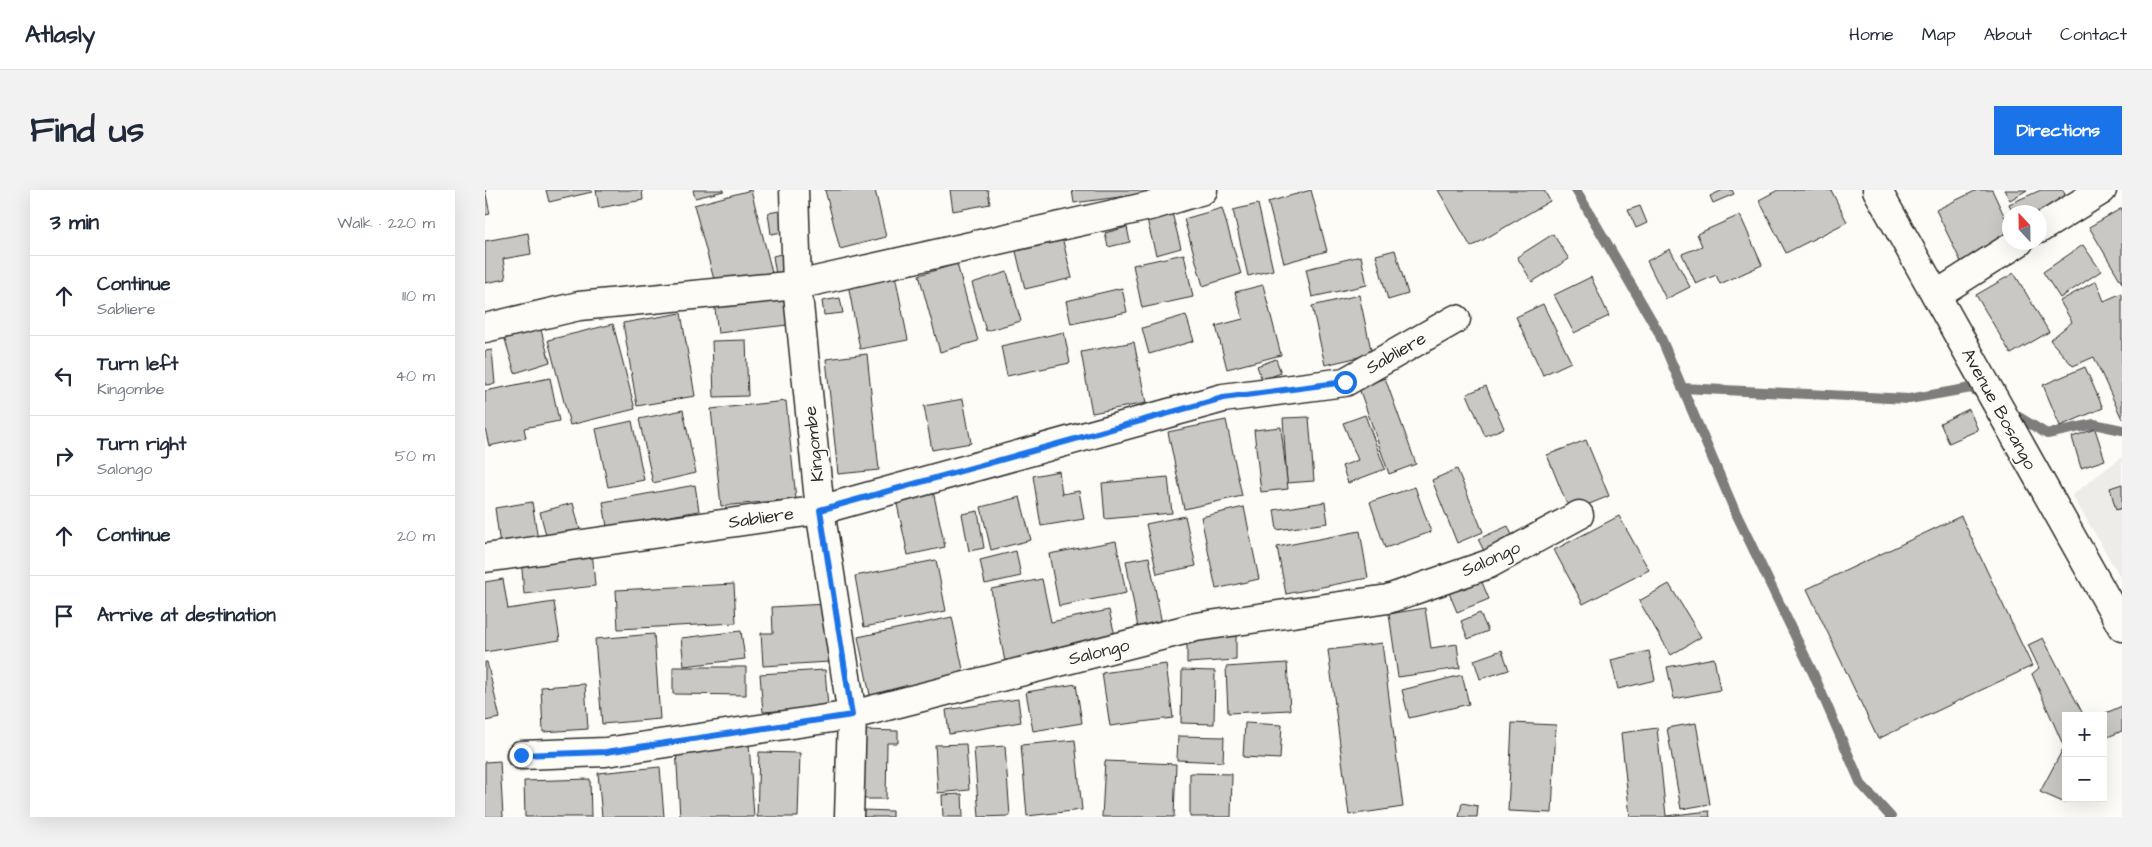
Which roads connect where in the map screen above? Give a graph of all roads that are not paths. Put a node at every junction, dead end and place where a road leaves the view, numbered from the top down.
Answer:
1 (794, 190) edge
2 (1203, 190) edge
3 (1877, 190) edge
4 (2102, 190) edge
5 (2047, 224) edge
6 (2006, 250) edge
7 (797, 285) junction
8 (1935, 295) junction
9 (1456, 319) dead end
10 (485, 328) edge
11 (820, 510) junction
12 (1579, 515) dead end
13 (485, 558) edge
14 (2122, 627) edge
15 (852, 715) junction
16 (521, 755) dead end
17 (849, 817) edge

1 - 7 street, Kingombe
2 - 7 street
3 - 8 street, Avenue Bosango
4 - 5 street
6 - 8 street
7 - 10 street
7 - 11 street, Kingombe
8 - 14 street, Avenue Bosango
9 - 11 street, Sabliere
11 - 13 street, Sabliere
11 - 15 street, Kingombe
12 - 15 street, Salongo
15 - 16 street, Salongo
15 - 17 street, Kingombe

